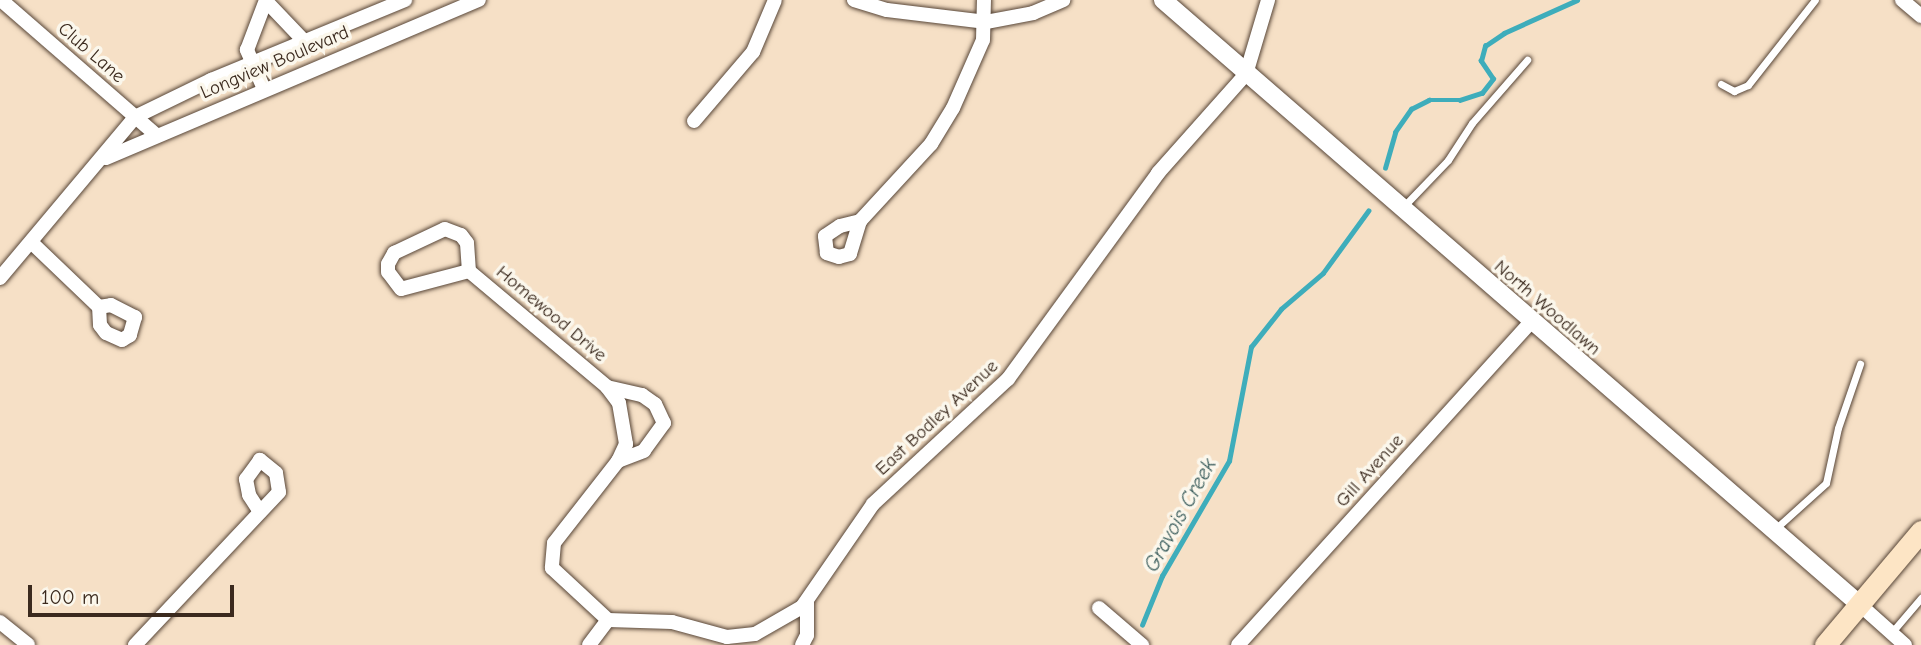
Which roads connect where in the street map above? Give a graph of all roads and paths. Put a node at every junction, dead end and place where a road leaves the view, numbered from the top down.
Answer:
1 (1, 0) edge
2 (266, 0) edge
3 (405, 0) edge
4 (479, 0) edge
5 (775, 0) edge
6 (854, 0) edge
7 (984, 0) edge
8 (1063, 0) edge
9 (1163, 0) edge
10 (1268, 0) edge
11 (1815, 0) edge
12 (1902, 0) edge
13 (17, 5) edge
14 (1921, 16) edge
15 (986, 22) junction
16 (305, 42) junction
17 (1527, 60) dead end
18 (252, 63) junction
19 (1246, 74) junction
20 (1721, 83) dead end
21 (264, 89) junction
22 (135, 117) junction
23 (694, 121) dead end
24 (155, 134) junction
25 (91, 170) junction
26 (1400, 210) junction
27 (860, 221) dead end
28 (32, 242) junction
29 (469, 271) junction
30 (0, 278) edge
31 (99, 307) dead end
32 (1531, 322) junction
33 (1860, 364) dead end
34 (607, 387) junction
35 (618, 461) junction
36 (260, 512) dead end
37 (1773, 531) junction
38 (1921, 531) edge
39 (1921, 598) edge
40 (807, 601) junction
41 (1858, 603) junction
42 (1099, 608) dead end
43 (608, 620) junction
44 (0, 622) edge
45 (1891, 633) junction
46 (740, 641) edge
47 (28, 645) edge
48 (135, 645) edge
49 (589, 645) edge
50 (802, 645) edge
51 (1142, 645) edge
52 (1238, 645) edge
53 (1825, 645) edge
54 (1905, 645) edge

1 - 13 street, Club Lane
2 - 16 street, Longview Boulevard
2 - 18 street
3 - 16 street, Longview Boulevard
4 - 21 street, Longview Boulevard
5 - 23 street
6 - 15 street
7 - 15 street
8 - 15 street
9 - 19 street, North Woodlawn
10 - 19 street
11 - 20 lane
12 - 14 street
13 - 22 street, Club Lane
15 - 27 street
16 - 18 street, Longview Boulevard
17 - 26 lane
18 - 21 street
18 - 22 street, Longview Boulevard
19 - 26 street, North Woodlawn
19 - 40 street, East Bodley Avenue
21 - 24 street, Longview Boulevard
22 - 24 street, Club Lane
22 - 25 street, Longview Boulevard
24 - 25 street, Longview Boulevard
25 - 28 street, Longview Boulevard
26 - 32 street, North Woodlawn
28 - 30 street, Longview Boulevard
28 - 31 street
29 - 29 street, Homewood Drive
29 - 34 street, Homewood Drive
32 - 37 street, North Woodlawn
32 - 52 street, Gill Avenue
33 - 37 lane
34 - 35 street, Homewood Drive
34 - 35 street, Homewood Drive
35 - 43 street, Homewood Drive
36 - 48 street
37 - 41 street, North Woodlawn
38 - 41 main road
39 - 45 lane
40 - 46 street, East Bodley Avenue
40 - 50 street
41 - 45 street, North Woodlawn
41 - 53 main road
42 - 51 street
43 - 46 street, East Bodley Avenue
43 - 49 street
44 - 47 street
45 - 54 street, North Woodlawn

